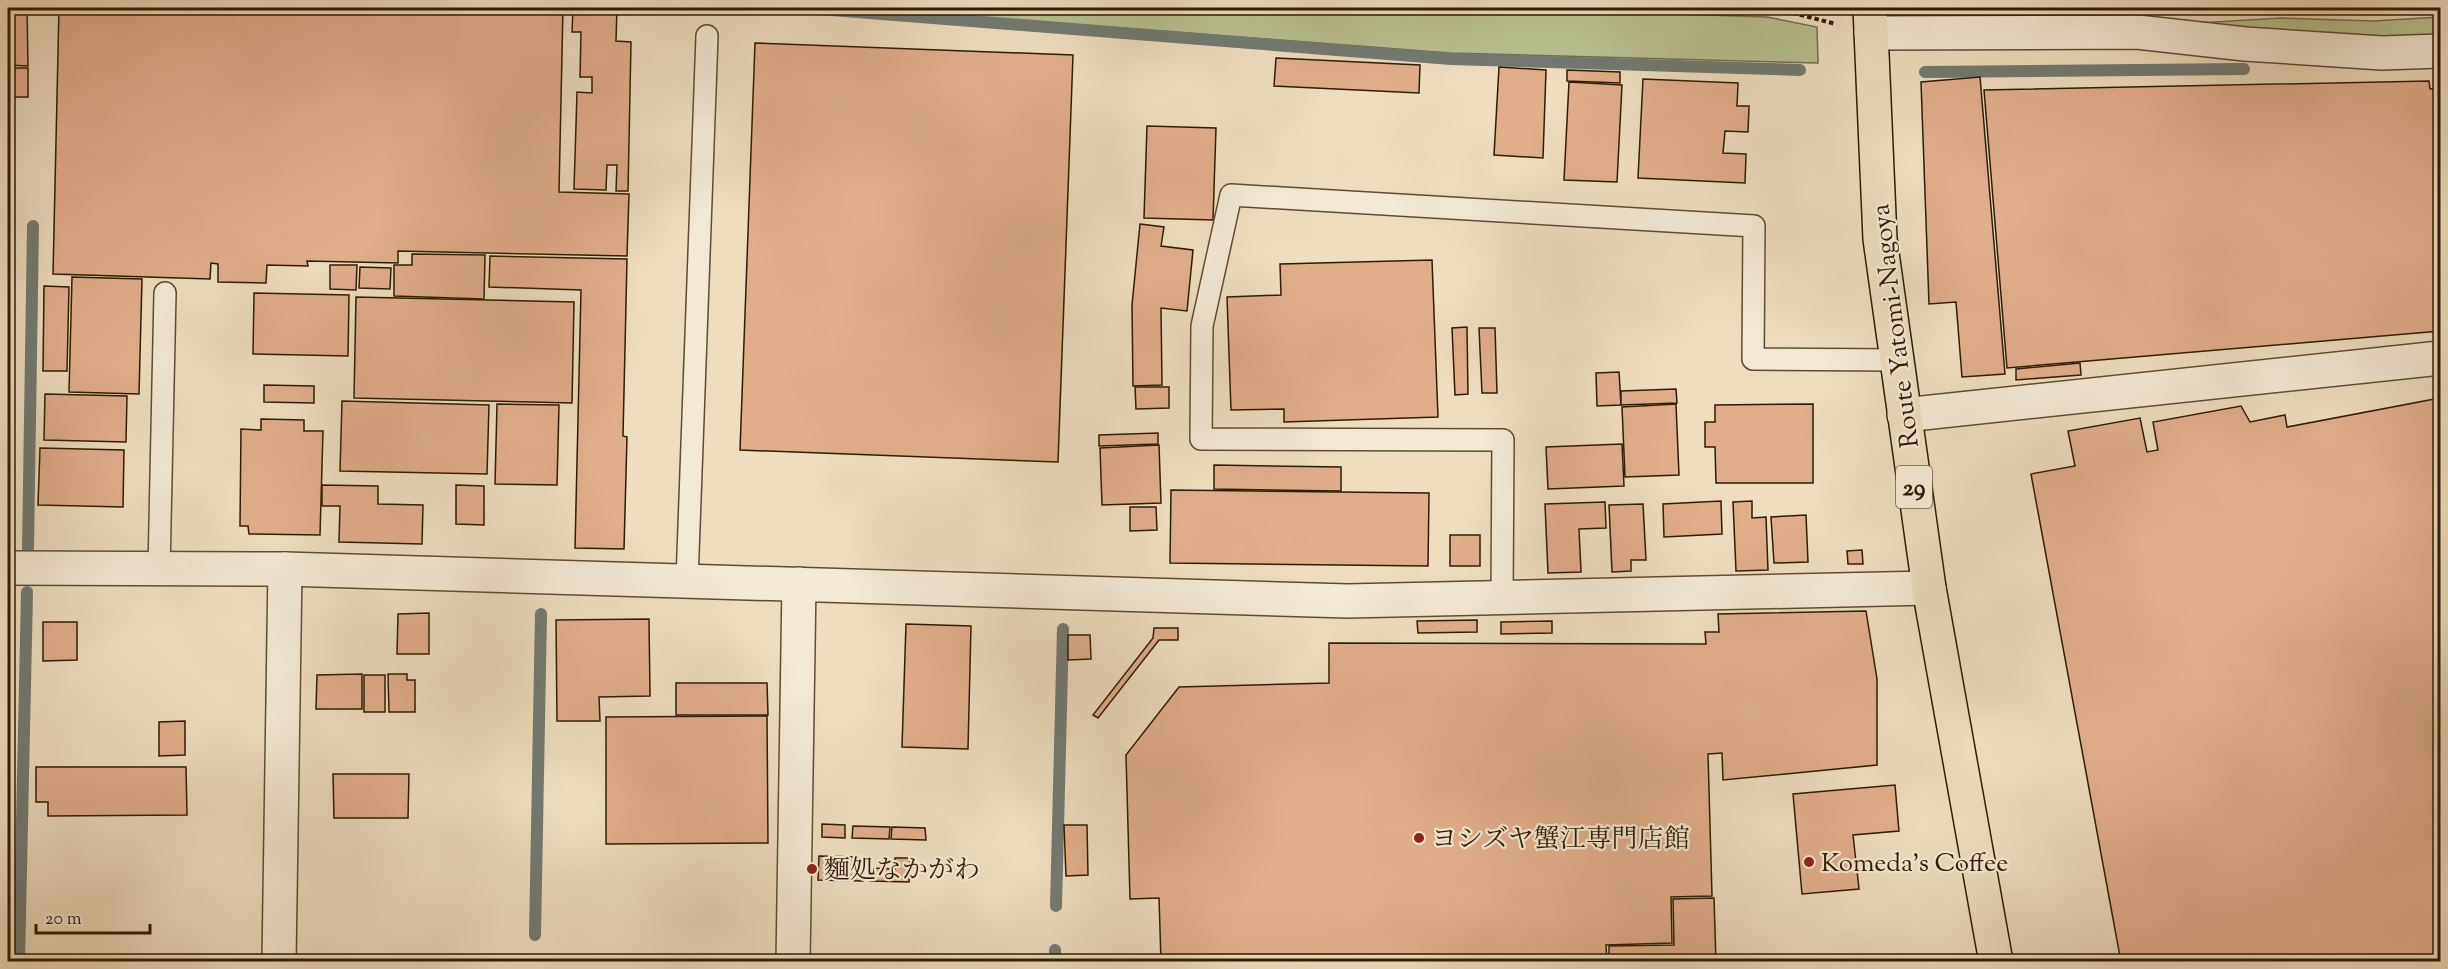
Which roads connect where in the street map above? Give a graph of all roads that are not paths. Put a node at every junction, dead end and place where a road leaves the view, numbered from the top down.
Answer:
1 (1870, 20) edge
2 (706, 36) dead end
3 (2440, 51) edge
4 (165, 293) dead end
5 (2440, 358) edge
6 (1897, 360) junction
7 (1904, 415) junction
8 (8, 568) edge
9 (159, 569) junction
10 (285, 569) junction
11 (687, 581) junction
12 (800, 584) junction
13 (1929, 588) junction
14 (1502, 598) junction
15 (279, 962) edge
16 (794, 962) edge
17 (1996, 962) edge

1 - 3 street
1 - 6 main road, Route Yatomi-Nagoya / 29
2 - 11 lane
4 - 9 lane
5 - 7 street
6 - 7 main road, Route Yatomi-Nagoya / 29
6 - 14 lane
7 - 13 main road, Route Yatomi-Nagoya / 29
8 - 9 street
9 - 10 street
10 - 11 street
10 - 15 street
11 - 12 street
12 - 14 street
12 - 16 street
13 - 14 street
13 - 17 main road, Route Yatomi-Nagoya / 29

